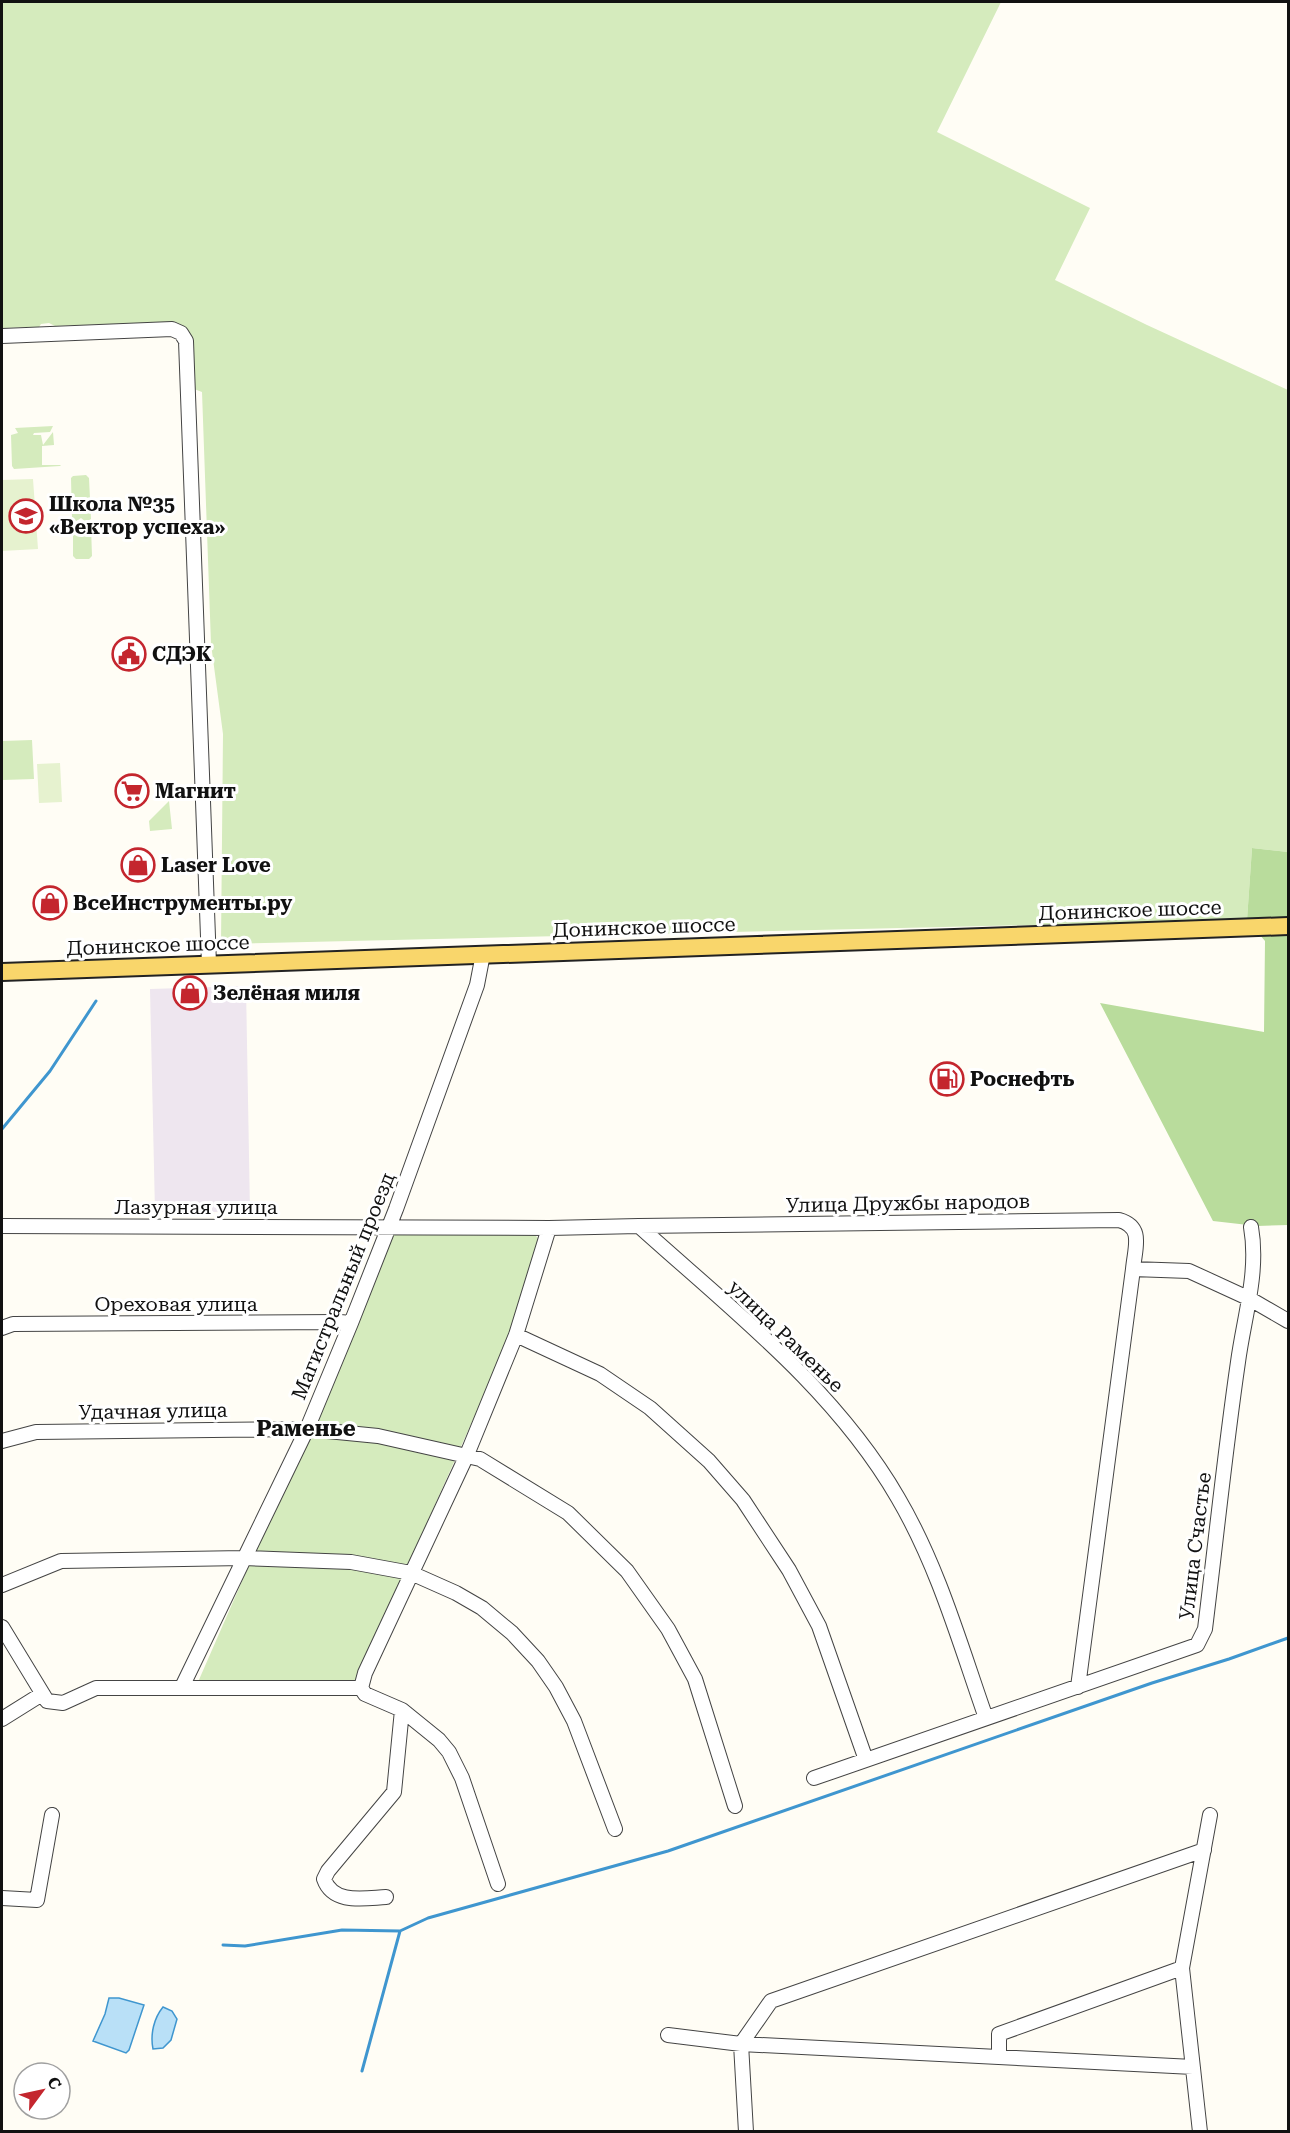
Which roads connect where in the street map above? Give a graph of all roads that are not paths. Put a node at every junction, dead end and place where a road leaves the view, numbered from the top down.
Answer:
1 (2, 336) edge
2 (1288, 926) edge
3 (483, 954) junction
4 (209, 964) junction
5 (2, 972) edge
6 (2, 1226) edge
7 (639, 1226) junction
8 (390, 1227) junction
9 (1251, 1227) dead end
10 (549, 1228) junction
11 (1133, 1269) junction
12 (1250, 1299) junction
13 (1288, 1321) edge
14 (351, 1323) junction
15 (2, 1328) edge
16 (516, 1335) junction
17 (307, 1429) junction
18 (2, 1441) edge
19 (466, 1457) junction
20 (244, 1558) junction
21 (411, 1573) junction
22 (2, 1585) edge
23 (2, 1627) edge
24 (1078, 1687) junction
25 (182, 1688) junction
26 (362, 1688) junction
27 (44, 1697) junction
28 (402, 1710) junction
29 (986, 1718) junction
30 (2, 1719) edge
31 (866, 1760) junction
32 (814, 1778) dead end
33 (735, 1806) dead end
34 (52, 1815) dead end
35 (1210, 1815) dead end
36 (615, 1829) dead end
37 (1204, 1850) junction
38 (498, 1884) dead end
39 (386, 1897) dead end
40 (2, 1898) edge
41 (1182, 1968) junction
42 (668, 2036) dead end
43 (741, 2044) junction
44 (999, 2057) junction
45 (1193, 2067) junction
46 (746, 2132) edge
47 (1200, 2132) edge

1 - 4 street
2 - 3 main road, Донинское шоссе
3 - 4 main road, Донинское шоссе
3 - 8 street, Магистральный проезд
4 - 5 main road, Донинское шоссе
6 - 8 street, Лазурная улица
7 - 10 street
7 - 11 street, Улица Дружбы народов
7 - 29 street, улица Раменье
8 - 10 street
8 - 14 street, Магистральный проезд
9 - 12 street, Улица Счастье
10 - 16 street
11 - 12 street
11 - 24 street, Улица Дружбы народов
12 - 13 street
12 - 24 street, Улица Счастье
14 - 15 street, Ореховая улица
14 - 17 street, Магистральный проезд
16 - 19 street
16 - 31 street
17 - 18 street, Удачная улица
17 - 19 street, Удачная улица
17 - 20 street, Магистральный проезд
19 - 21 street
19 - 33 street, Удачная улица
20 - 21 street
20 - 22 street
20 - 25 street, Магистральный проезд
21 - 26 street
21 - 36 street
23 - 27 street
24 - 29 street, Улица Счастье
25 - 26 street
25 - 27 street
26 - 28 street
27 - 30 street
28 - 38 street
28 - 39 street
29 - 31 street, Улица Счастье
31 - 32 street, Улица Счастье
34 - 40 street
35 - 37 street
37 - 41 street
37 - 43 street
41 - 44 street
41 - 45 street
42 - 43 street
43 - 44 street
43 - 46 street
44 - 45 street
45 - 47 street

